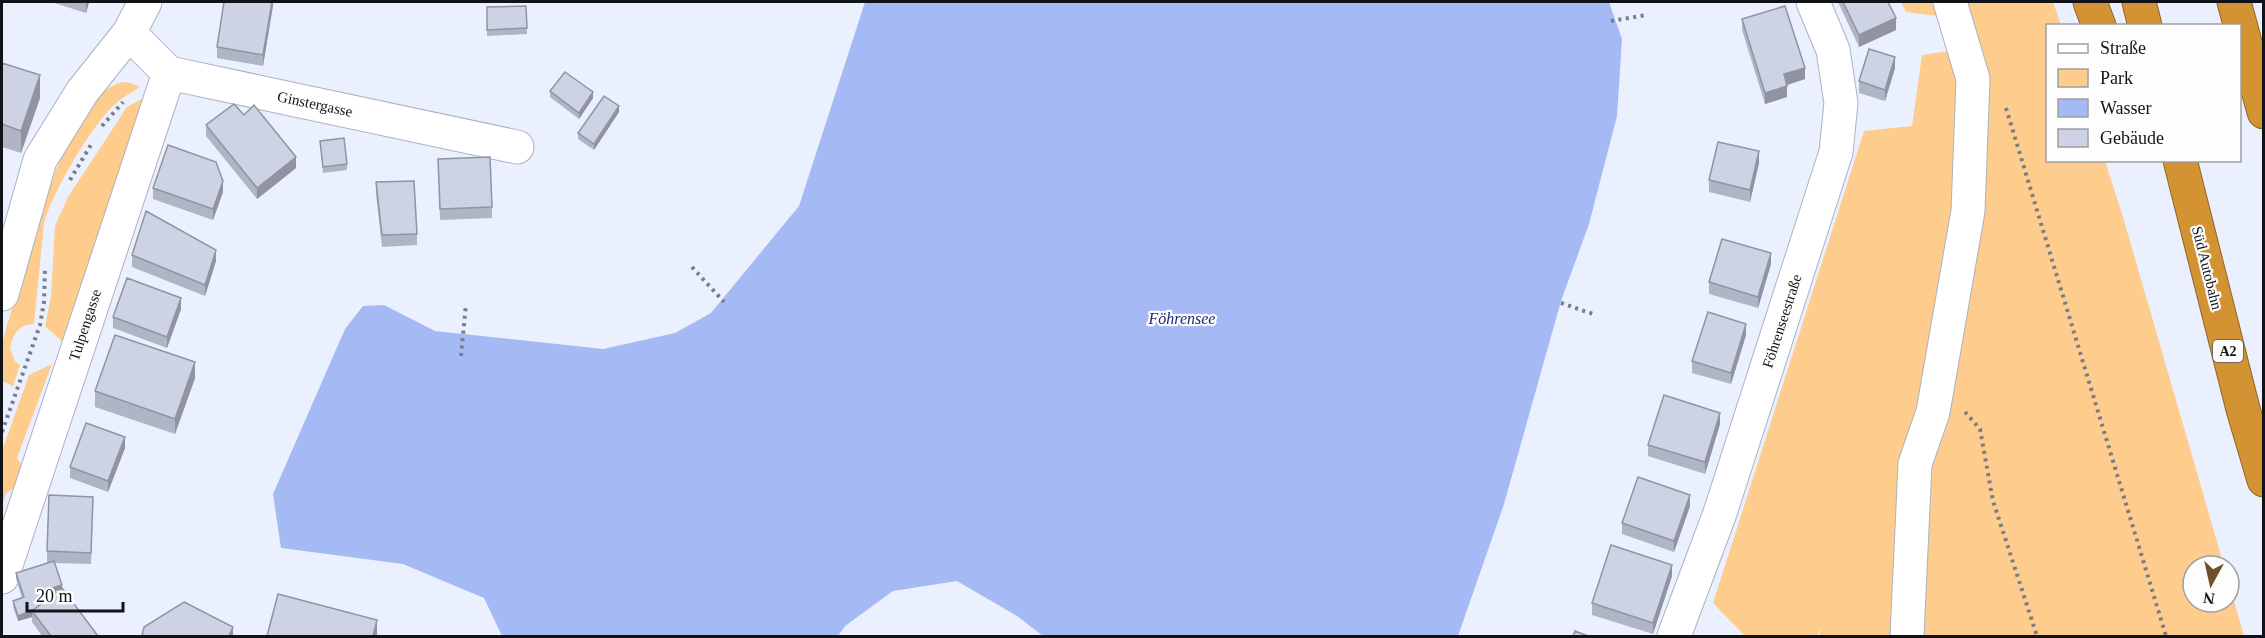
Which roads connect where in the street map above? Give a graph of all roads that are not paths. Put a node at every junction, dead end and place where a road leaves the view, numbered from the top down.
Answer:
1 (145, 2) edge
2 (1813, 2) edge
3 (1950, 2) edge
4 (2090, 2) edge
5 (2139, 2) edge
6 (2234, 2) edge
7 (2098, 24) edge
8 (2144, 24) edge
9 (2240, 24) edge
10 (2241, 28) edge
11 (129, 33) junction
12 (167, 79) junction
13 (2264, 112) edge
14 (517, 147) dead end
15 (2162, 162) edge
16 (2180, 162) edge
17 (2195, 222) junction
18 (2, 294) edge
19 (2264, 480) edge
20 (2, 577) edge
21 (1674, 636) edge
22 (1907, 636) edge

1 - 11 street
2 - 21 street, Föhrenseestraße
3 - 22 street
4 - 7 highway
5 - 8 highway
6 - 9 highway
10 - 13 highway
11 - 12 street
11 - 18 street
12 - 14 street, Ginstergasse
12 - 20 street, Tulpengasse
15 - 17 highway
16 - 17 highway, Süd Autobahn / A2
17 - 19 highway, Süd Autobahn / A2

